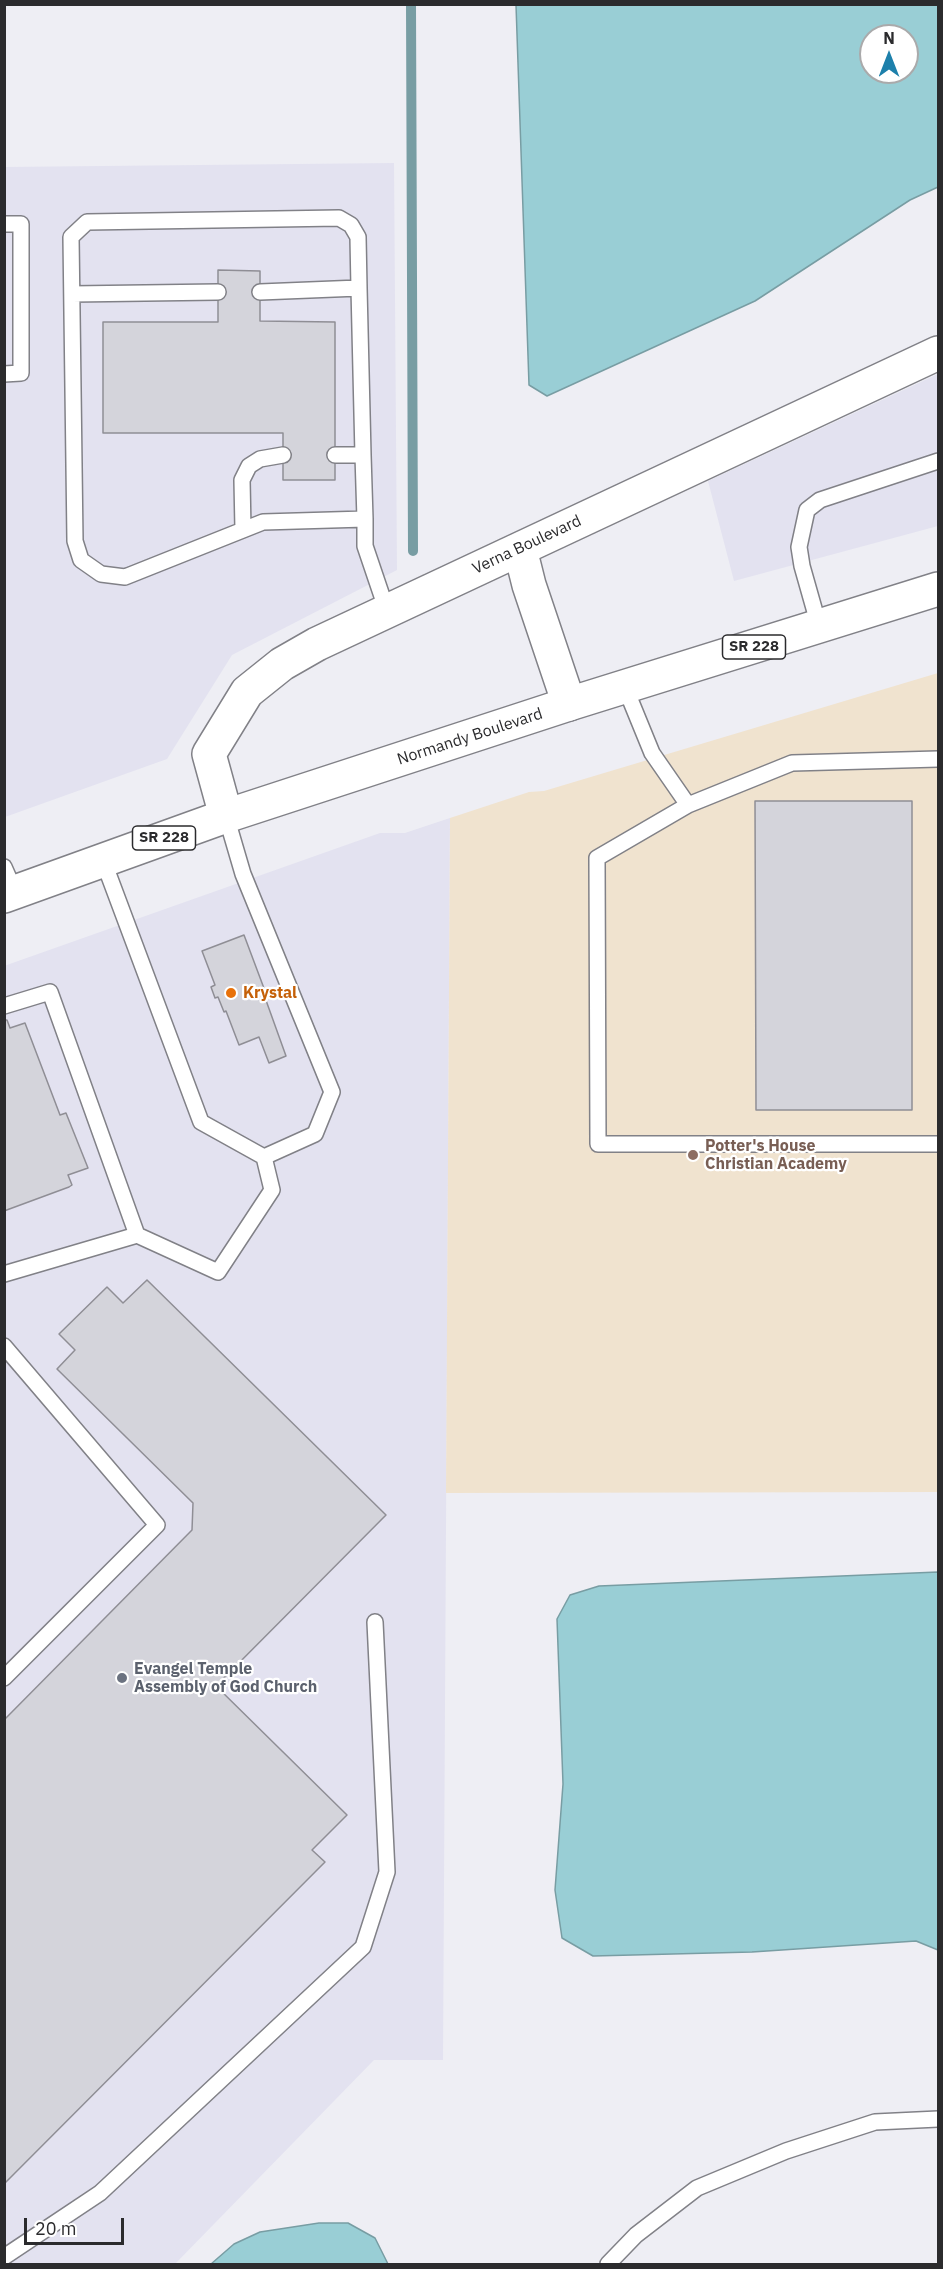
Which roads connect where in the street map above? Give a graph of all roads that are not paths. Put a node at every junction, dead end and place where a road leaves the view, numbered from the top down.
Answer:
1 (4, 224) edge
2 (359, 288) junction
3 (218, 292) dead end
4 (260, 292) dead end
5 (72, 294) junction
6 (939, 353) edge
7 (4, 374) edge
8 (284, 455) dead end
9 (335, 455) dead end
10 (363, 455) junction
11 (939, 461) edge
12 (364, 519) junction
13 (243, 530) junction
14 (520, 549) junction
15 (939, 589) edge
16 (387, 611) junction
17 (819, 626) junction
18 (626, 687) junction
19 (569, 704) junction
20 (939, 759) edge
21 (688, 805) junction
22 (226, 816) junction
23 (103, 860) junction
24 (8, 885) edge
25 (4, 1006) edge
26 (939, 1144) edge
27 (264, 1157) junction
28 (137, 1235) junction
29 (4, 1274) edge
30 (4, 1346) edge
31 (375, 1622) dead end
32 (4, 1678) edge
33 (939, 2119) edge
34 (4, 2257) edge
35 (608, 2265) edge

1 - 7 lane
2 - 4 lane
2 - 5 lane
2 - 10 lane
3 - 5 lane
5 - 13 lane
6 - 14 street, Verna Boulevard
8 - 13 lane
9 - 10 lane
10 - 12 lane
11 - 17 lane
12 - 13 lane
12 - 16 lane
14 - 16 street, Verna Boulevard
14 - 19 street
15 - 17 street, Normandy Boulevard / SR 228
16 - 22 street, Verna Boulevard
17 - 18 street, Normandy Boulevard / SR 228
18 - 19 street, Normandy Boulevard / SR 228
18 - 21 lane
19 - 22 street, Normandy Boulevard / SR 228
20 - 21 lane
21 - 26 lane
22 - 23 street, Normandy Boulevard / SR 228
22 - 27 lane
23 - 24 street, Normandy Boulevard / SR 228
23 - 27 lane
25 - 28 lane
27 - 28 lane
28 - 29 lane
30 - 32 lane
31 - 34 lane
33 - 35 lane

